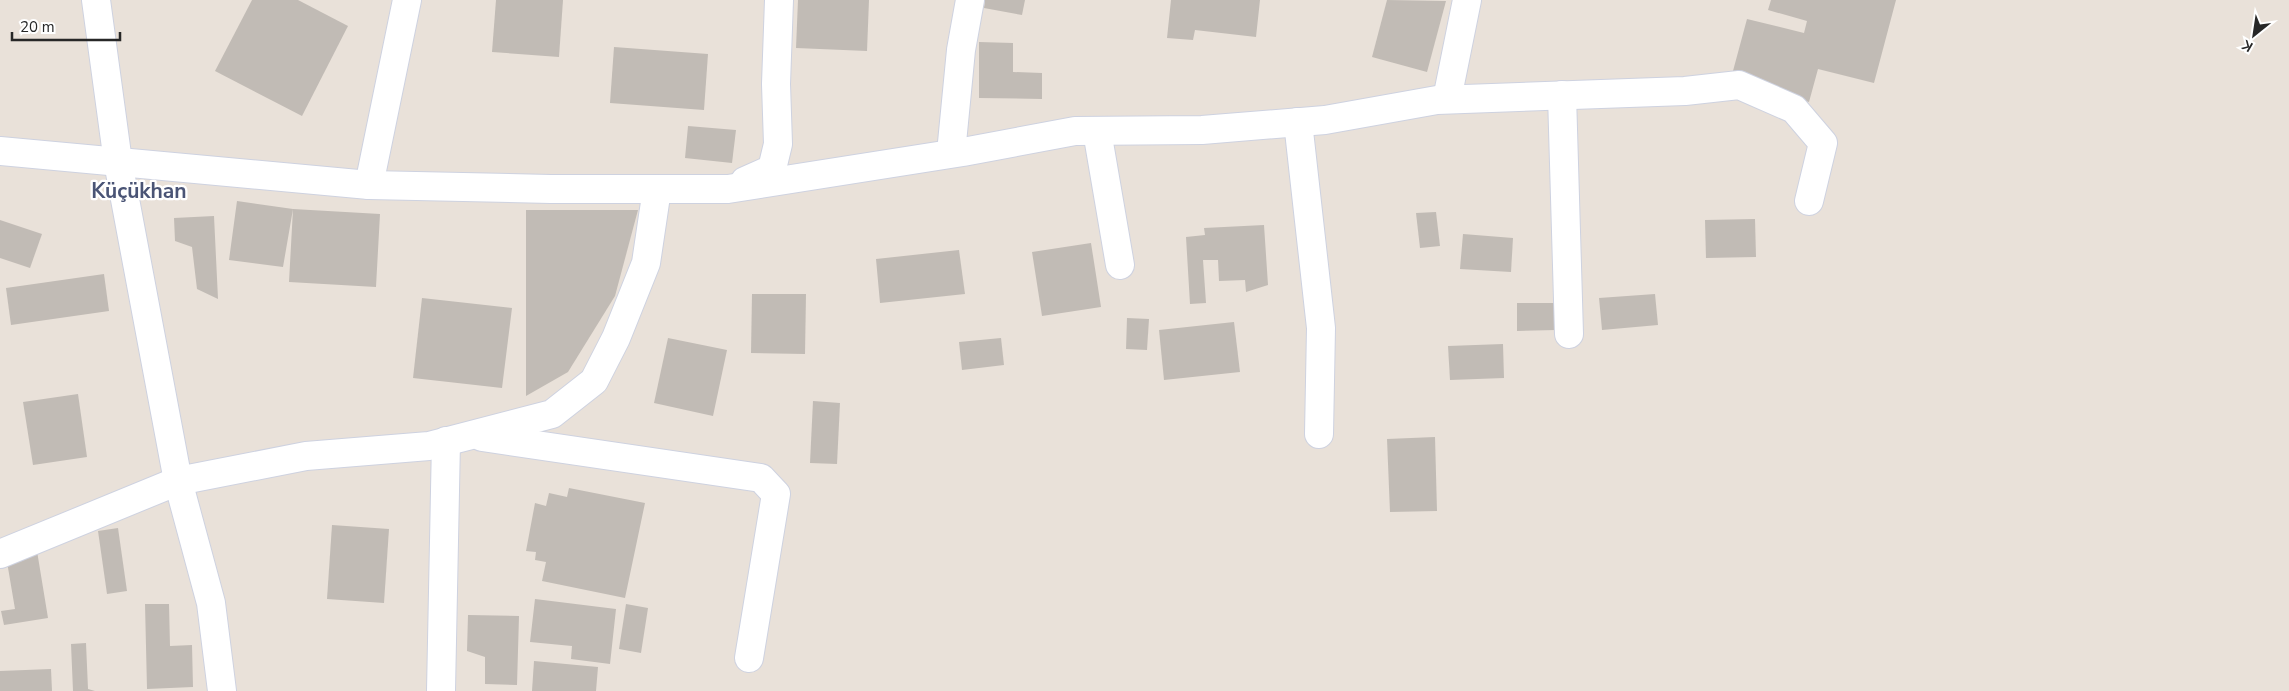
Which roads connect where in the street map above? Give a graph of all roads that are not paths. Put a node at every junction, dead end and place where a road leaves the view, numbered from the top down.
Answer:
1 (96, 0) edge
2 (407, 0) edge
3 (779, 0) edge
4 (970, 0) edge
5 (1467, 0) edge
6 (1562, 95) junction
7 (1447, 99) junction
8 (1298, 122) junction
9 (1096, 131) junction
10 (0, 151) edge
11 (951, 153) junction
12 (118, 162) junction
13 (369, 185) junction
14 (657, 189) junction
15 (728, 189) junction
16 (1809, 200) dead end
17 (1120, 265) dead end
18 (1569, 334) dead end
19 (1319, 434) dead end
20 (458, 438) junction
21 (178, 481) junction
22 (0, 554) edge
23 (749, 658) dead end
24 (222, 691) edge
25 (441, 691) edge

1 - 12 street
2 - 13 street
3 - 15 street
4 - 11 street
5 - 7 street
6 - 7 street
6 - 16 street
6 - 18 street
7 - 8 street
8 - 9 street
8 - 19 street
9 - 11 street
9 - 17 street
10 - 12 street
11 - 15 street
12 - 13 street
12 - 21 street
13 - 14 street
14 - 15 street
14 - 20 street
20 - 21 street
20 - 23 street
20 - 25 street
21 - 22 street
21 - 24 street

